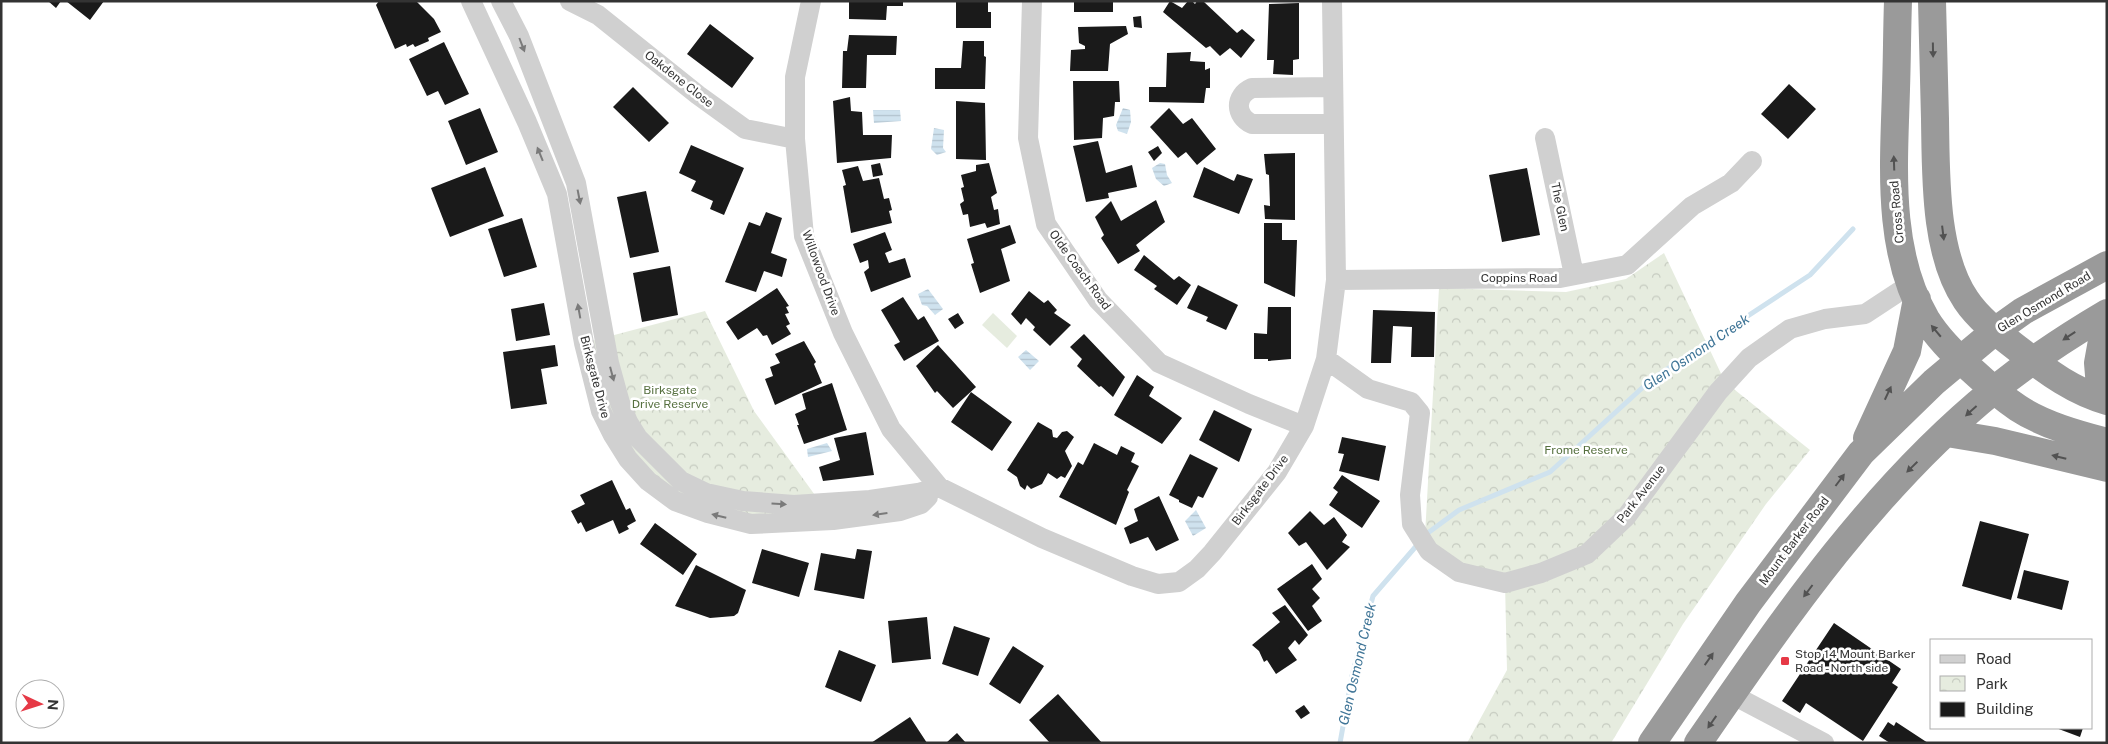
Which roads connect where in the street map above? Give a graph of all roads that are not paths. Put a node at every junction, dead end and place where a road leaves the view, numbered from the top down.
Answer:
1 (471, 1) edge
2 (501, 1) edge
3 (570, 1) edge
4 (812, 1) edge
5 (1032, 1) edge
6 (1332, 1) edge
7 (1898, 1) edge
8 (1932, 1) edge
9 (600, 8) edge
10 (1332, 87) junction
11 (1333, 124) junction
12 (1546, 138) dead end
13 (795, 139) junction
14 (1752, 161) dead end
15 (2107, 265) edge
16 (1574, 275) junction
17 (1336, 280) junction
18 (1913, 290) junction
19 (2107, 313) edge
20 (1995, 331) junction
21 (1326, 359) junction
22 (1960, 359) junction
23 (2033, 361) junction
24 (1994, 390) junction
25 (2104, 400) edge
26 (1304, 426) junction
27 (1947, 433) junction
28 (2107, 442) edge
29 (1860, 453) junction
30 (2107, 468) edge
31 (938, 487) junction
32 (1732, 694) junction
33 (1652, 743) edge
34 (1698, 743) edge
35 (1824, 743) edge

31 -> 1 street, Birksgate Drive
2 -> 31 street, Birksgate Drive
3 - 9 street, Oakdene Close
4 - 13 street, Willowood Drive
5 - 26 street, Olde Coach Road
6 - 10 street, Birksgate Drive
18 -> 7 highway, Cross Road
8 -> 20 highway
9 - 13 street, Oakdene Close
10 - 11 street, Birksgate Drive
10 - 11 street
11 - 17 street, Birksgate Drive
12 - 16 street, The Glen
13 - 31 street, Willowood Drive
14 - 16 street, Coppins Road
15 - 20 highway, Glen Osmond Road
16 - 17 street, Coppins Road
17 - 21 street, Birksgate Drive
18 - 21 street, Park Avenue
22 -> 18 highway, Cross Road
29 -> 18 highway
19 -> 23 highway
19 - 25 highway
20 - 22 highway, Glen Osmond Road
20 - 23 highway
21 - 26 street, Birksgate Drive
22 - 24 highway, Cross Road
22 - 29 highway, Mount Barker Road
23 - 24 highway
23 - 25 highway
24 -> 27 highway
24 - 28 highway, Cross Road
26 - 31 street, Birksgate Drive
30 -> 27 highway
27 -> 32 highway
33 -> 29 highway, Mount Barker Road
32 -> 34 highway
32 - 35 street

